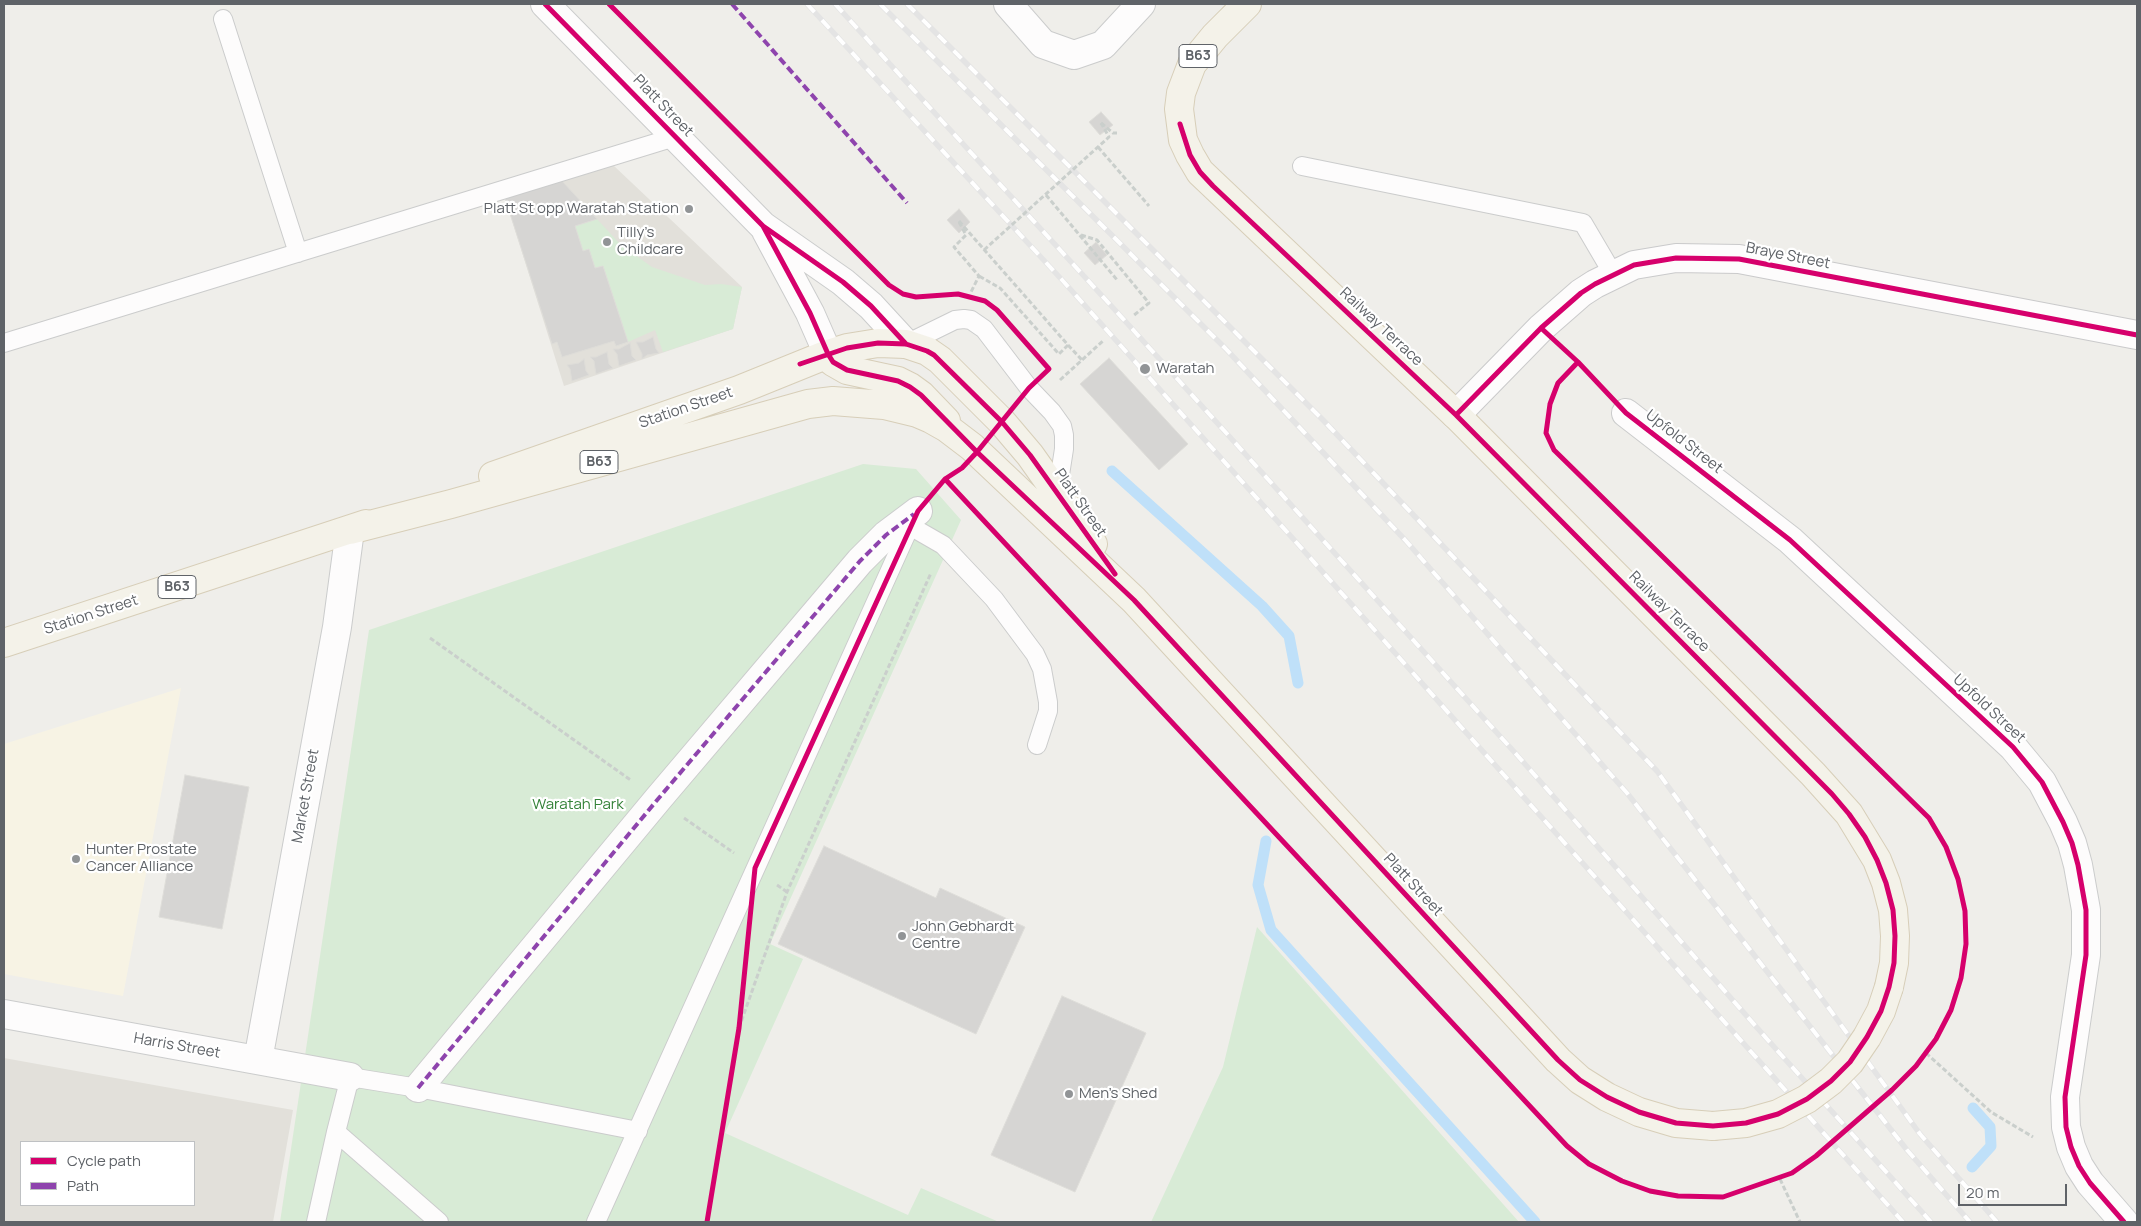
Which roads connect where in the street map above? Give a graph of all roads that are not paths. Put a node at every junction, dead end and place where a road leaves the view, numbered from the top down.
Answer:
1 (545, 4) edge
2 (1008, 4) edge
3 (1247, 4) edge
4 (1141, 5) edge
5 (223, 19) dead end
6 (675, 137) junction
7 (1302, 166) dead end
8 (763, 226) junction
9 (298, 253) junction
10 (1612, 274) junction
11 (2137, 335) edge
12 (4, 343) edge
13 (906, 344) junction
14 (828, 354) junction
15 (1626, 413) dead end
16 (1456, 415) junction
17 (1002, 422) joint
18 (973, 448) junction
19 (1057, 494) junction
20 (918, 511) dead end
21 (350, 530) junction
22 (1134, 600) junction
23 (4, 643) edge
24 (1037, 745) dead end
25 (4, 1014) edge
26 (258, 1060) junction
27 (350, 1077) junction
28 (418, 1088) junction
29 (1713, 1126) joint
30 (638, 1131) junction
31 (336, 1132) junction
32 (316, 1222) edge
33 (439, 1222) edge
34 (596, 1222) edge
35 (2124, 1222) edge

1 - 6 street, Platt Street
2 - 4 street
3 - 16 main road, Railway Terrace / B63
5 - 9 lane
6 - 8 street, Platt Street
6 - 9 lane
7 - 10 lane
8 - 13 street, Platt Street
8 - 14 street, Platt Street
9 - 12 lane
10 - 11 street, Braye Street
10 - 16 street, Braye Street
13 - 14 main road, Station Street / B63
13 - 17 main road, Station Street / B63
13 - 19 lane
14 - 18 main road
14 - 21 main road, Station Street / B63
15 - 35 street, Upfold Street
16 - 29 main road, Railway Terrace / B63, bridge
17 - 19 main road, Platt Street / B63
18 - 21 main road, Station Street / B63
18 - 22 main road, Platt Street / B63
19 - 22 main road, Platt Street / B63
20 - 28 street
21 - 23 main road, Station Street / B63
21 - 26 street, Market Street
22 - 29 main road, Platt Street / B63
24 - 30 lane
25 - 26 street, Harris Street
26 - 27 street, Harris Street
27 - 28 lane
27 - 31 lane
28 - 30 lane
30 - 34 lane
31 - 32 lane
31 - 33 lane

